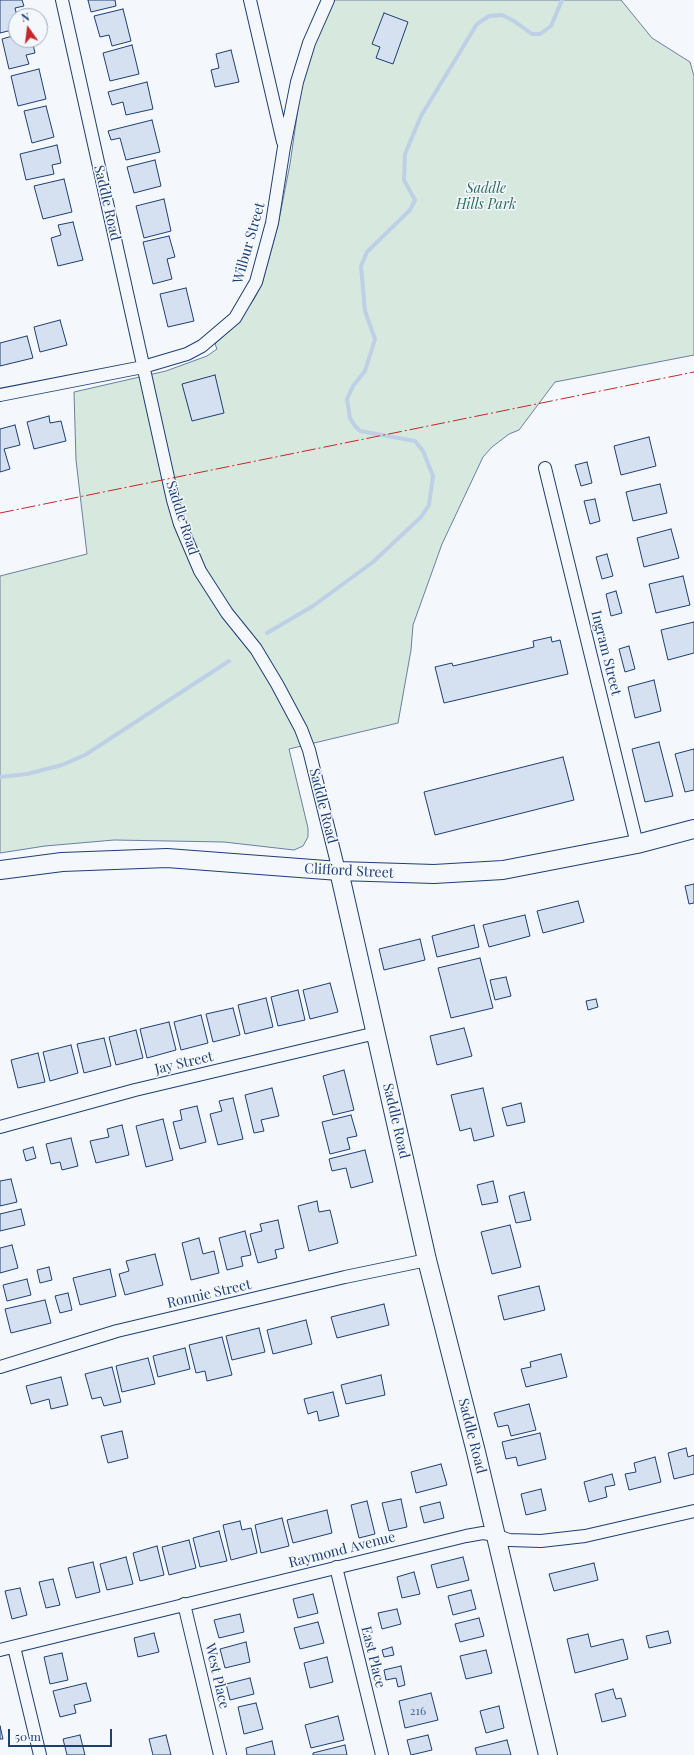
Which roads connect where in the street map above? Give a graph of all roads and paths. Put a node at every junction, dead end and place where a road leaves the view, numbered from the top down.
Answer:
1 (62, 0) edge
2 (250, 0) edge
3 (328, 0) edge
4 (284, 147) junction
5 (143, 367) junction
6 (0, 395) edge
7 (545, 468) dead end
8 (694, 829) edge
9 (637, 844) junction
10 (0, 870) edge
11 (339, 871) junction
12 (376, 1033) junction
13 (0, 1128) edge
14 (427, 1260) junction
15 (0, 1367) edge
16 (694, 1511) edge
17 (495, 1535) junction
18 (336, 1567) junction
19 (184, 1604) junction
20 (14, 1647) junction
21 (0, 1650) edge
22 (40, 1755) edge
23 (220, 1755) edge
24 (382, 1755) edge
25 (548, 1755) edge

1 - 5 street, Saddle Road
2 - 4 street
3 - 4 street, Wilbur Street
4 - 5 street, Wilbur Street
5 - 6 street, Wilbur Street
5 - 11 street, Saddle Road
7 - 9 street, Ingram Street
8 - 9 street, Clifford Street
9 - 11 street, Clifford Street
10 - 11 street, Clifford Street
11 - 12 street, Saddle Road
12 - 13 street, Jay Street
12 - 14 street, Saddle Road
14 - 15 street, Ronnie Street
14 - 17 street, Saddle Road
16 - 17 street, Raymond Avenue
17 - 18 street, Raymond Avenue
17 - 25 street, Saddle Road
18 - 19 street, Raymond Avenue
18 - 24 street, East Place
19 - 20 street, Raymond Avenue
19 - 23 street, West Place
20 - 21 street, Raymond Avenue
20 - 22 street

